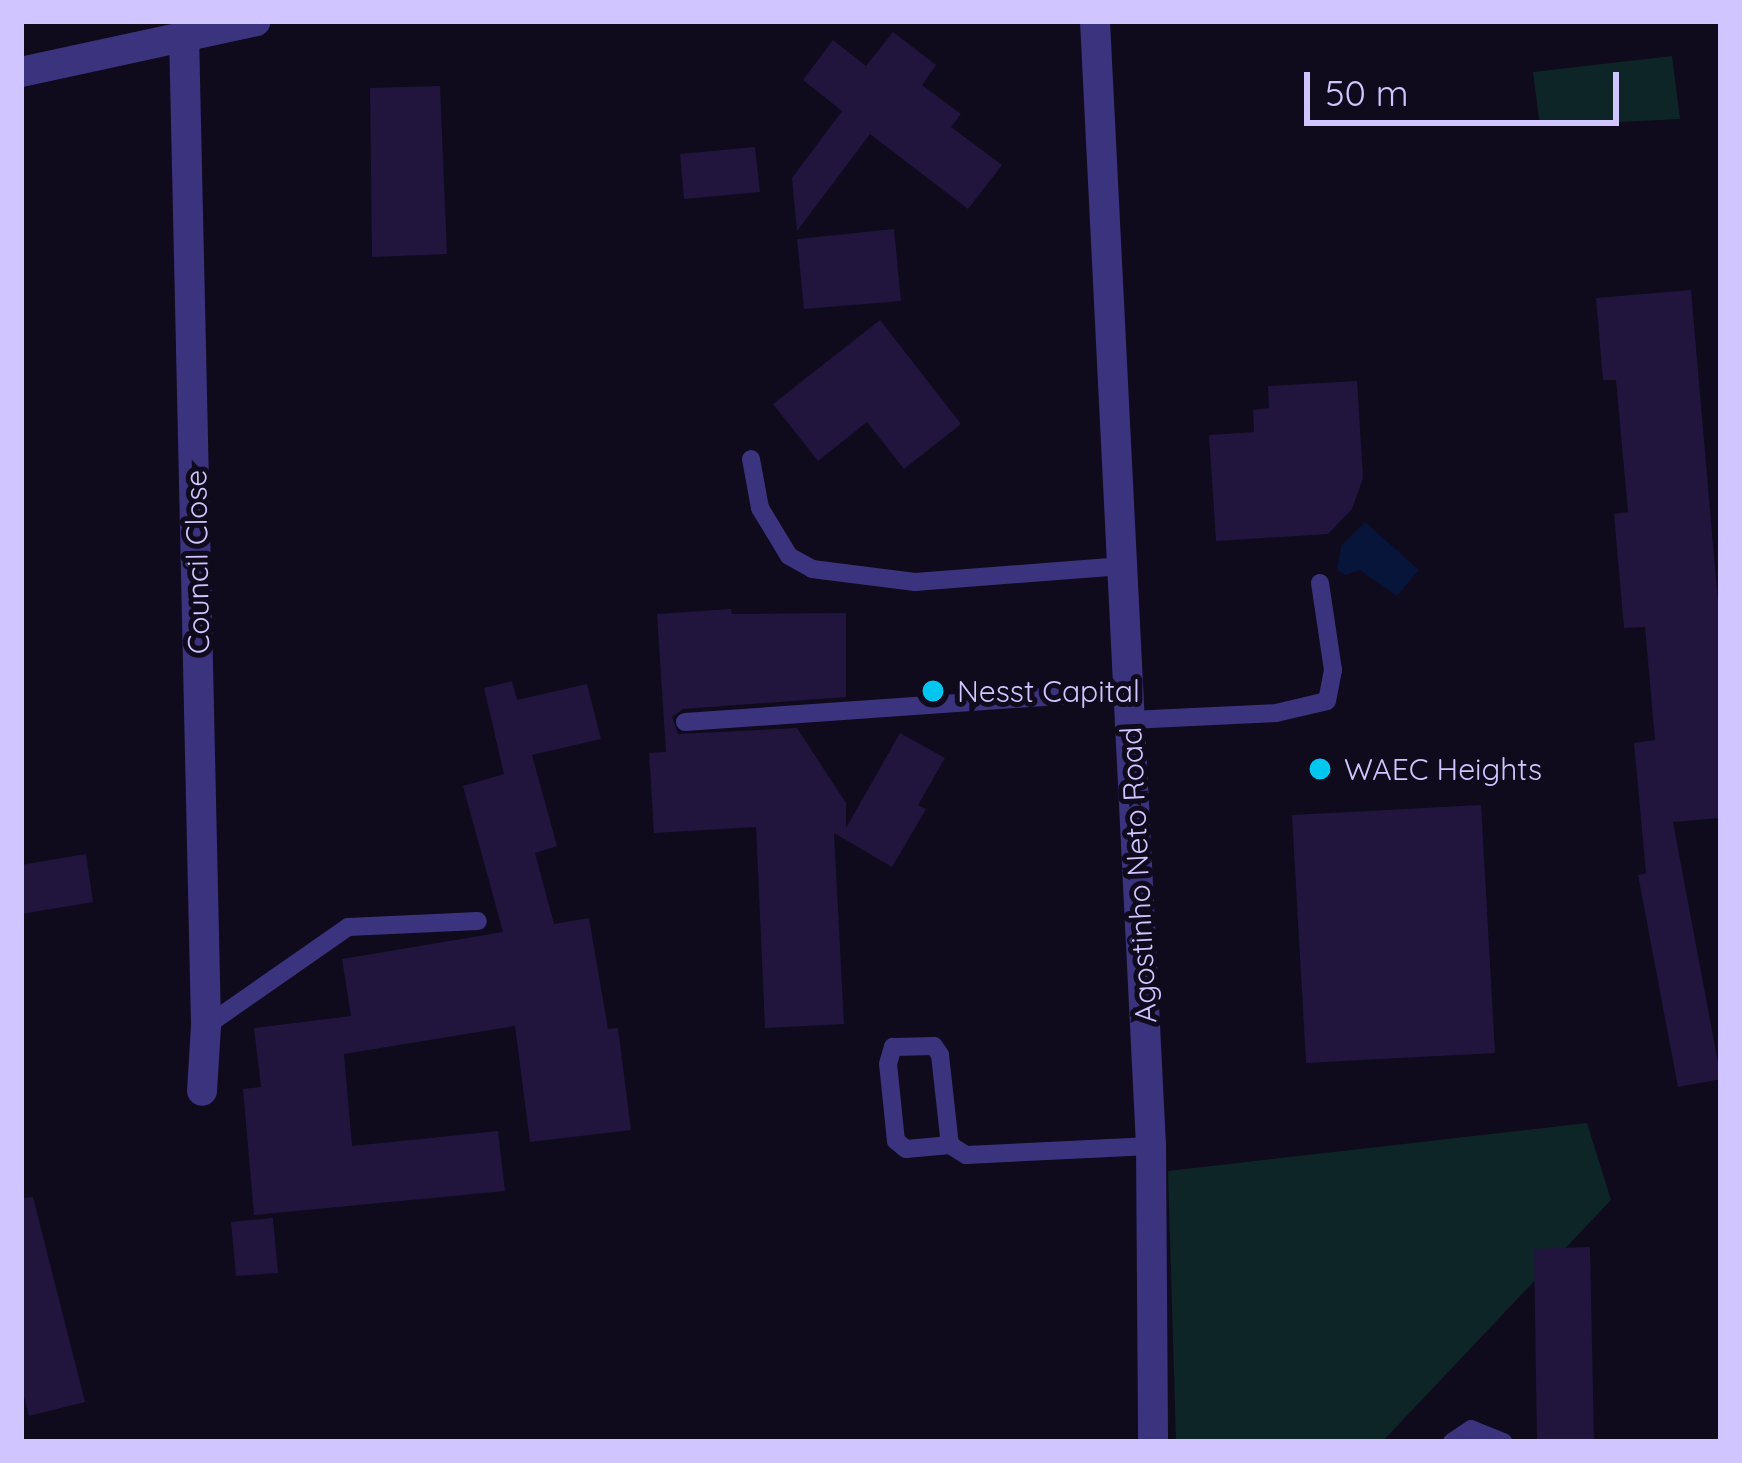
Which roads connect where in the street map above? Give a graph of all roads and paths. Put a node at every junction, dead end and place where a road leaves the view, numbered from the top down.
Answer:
1 (256, 21) edge
2 (1095, 21) edge
3 (184, 33) junction
4 (21, 72) edge
5 (751, 459) dead end
6 (1123, 566) junction
7 (1320, 583) dead end
8 (1129, 705) junction
9 (685, 722) dead end
10 (478, 921) dead end
11 (206, 1026) junction
12 (202, 1091) dead end
13 (950, 1145) junction
14 (1151, 1145) junction
15 (1154, 1442) edge
16 (1452, 1442) edge
17 (1503, 1442) edge

1 - 3 street
2 - 6 street, Agostinho Neto Road
3 - 4 street
3 - 11 street, Council Close
5 - 6 lane
6 - 8 street, Agostinho Neto Road
7 - 8 lane
8 - 9 lane
8 - 14 street, Agostinho Neto Road
10 - 11 lane
11 - 12 street, Council Close
13 - 13 lane
13 - 14 lane
14 - 15 street, Agostinho Neto Road
16 - 17 lane

